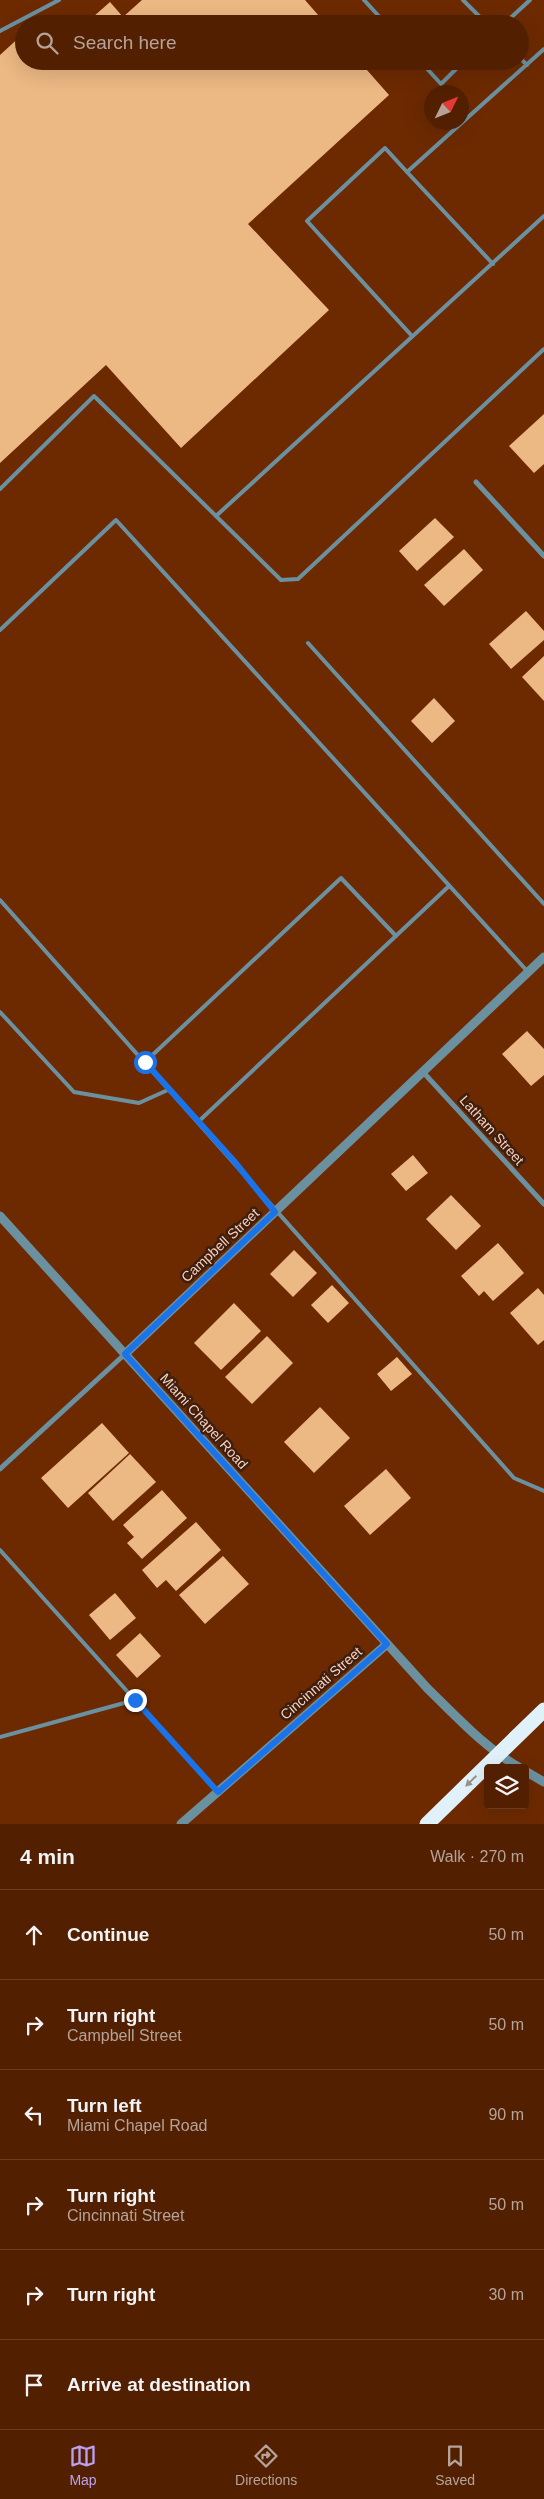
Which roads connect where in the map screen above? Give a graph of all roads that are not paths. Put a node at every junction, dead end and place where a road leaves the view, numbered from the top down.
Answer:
1 (59, 0) edge
2 (364, 0) edge
3 (463, 0) edge
4 (530, 0) edge
5 (30, 15) edge
6 (378, 15) edge
7 (478, 15) edge
8 (514, 15) edge
9 (15, 23) edge
10 (0, 31) edge
11 (544, 49) edge
12 (529, 62) edge
13 (428, 70) edge
14 (455, 70) edge
15 (520, 70) edge
16 (407, 172) junction
17 (544, 216) edge
18 (493, 264) junction
19 (412, 336) junction
20 (544, 349) edge
21 (476, 482) dead end
22 (0, 489) edge
23 (216, 516) junction
24 (544, 556) edge
25 (0, 630) edge
26 (308, 643) dead end
27 (449, 886) junction
28 (0, 900) edge
29 (544, 904) edge
30 (396, 936) junction
31 (544, 957) edge
32 (528, 972) junction
33 (0, 1012) edge
34 (145, 1062) junction
35 (423, 1072) junction
36 (170, 1089) junction
37 (198, 1122) junction
38 (544, 1204) edge
39 (275, 1212) junction
40 (0, 1216) edge
41 (125, 1354) junction
42 (0, 1469) edge
43 (544, 1491) edge
44 (0, 1550) edge
45 (387, 1644) junction
46 (135, 1700) junction
47 (544, 1710) edge
48 (0, 1737) edge
49 (513, 1764) edge
50 (529, 1773) edge
51 (544, 1782) edge
52 (218, 1792) junction
53 (182, 1824) edge
54 (427, 1824) edge

1 - 5 lane
2 - 6 lane
3 - 7 lane
4 - 8 lane
9 - 10 lane
11 - 12 lane
13 - 14 lane
15 - 16 lane
16 - 18 lane
16 - 19 lane
17 - 18 lane
18 - 19 lane
19 - 23 lane
20 - 23 lane
21 - 24 street
22 - 23 lane
25 - 27 lane
26 - 29 lane
27 - 30 lane
27 - 32 lane
28 - 34 lane
30 - 34 lane
30 - 37 lane
31 - 32 street, Campbell Street
32 - 35 street, Campbell Street
33 - 36 lane
34 - 36 lane
35 - 38 street, Latham Street
35 - 39 street, Campbell Street
36 - 37 lane
37 - 39 lane
39 - 41 street, Campbell Street
39 - 43 lane
40 - 41 street, Miami Chapel Road
41 - 42 street, Campbell Street
41 - 45 street, Miami Chapel Road
44 - 46 lane
45 - 49 street
45 - 52 street, Cincinnati Street
46 - 48 lane
46 - 52 lane
47 -> 54 highway, bridge
50 - 51 street
52 - 53 street, Cincinnati Street

